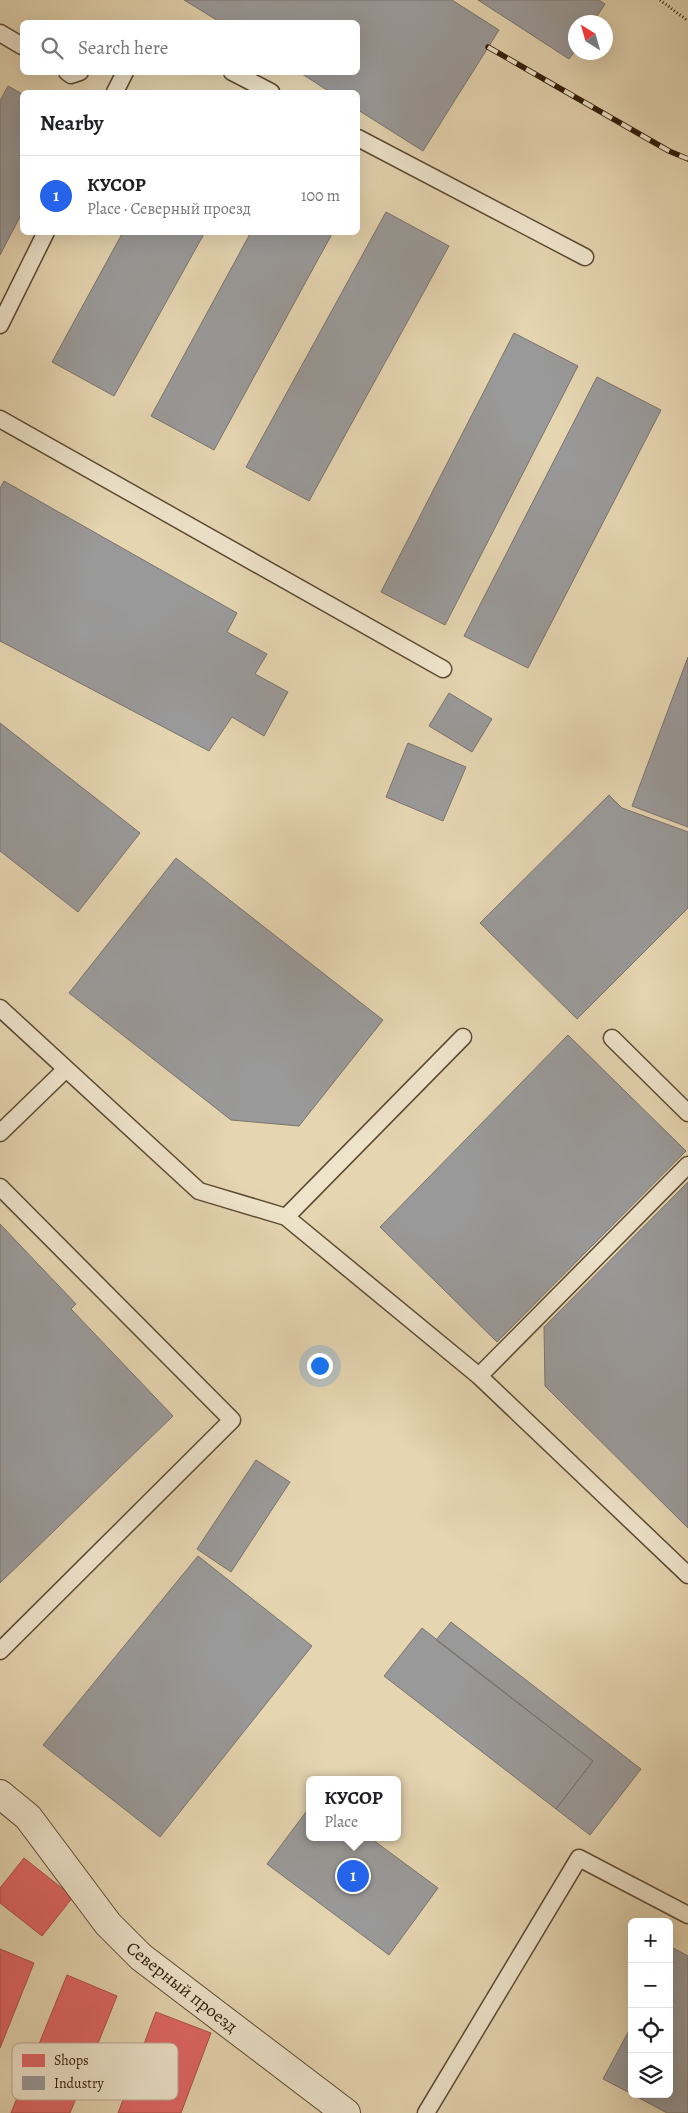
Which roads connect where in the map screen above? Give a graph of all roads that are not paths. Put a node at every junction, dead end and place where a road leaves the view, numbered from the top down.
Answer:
1 (0, 33) edge
2 (20, 45) edge
3 (124, 75) edge
4 (238, 75) edge
5 (116, 90) edge
6 (267, 90) edge
7 (360, 139) edge
8 (45, 235) edge
9 (586, 257) dead end
10 (0, 326) edge
11 (0, 419) edge
12 (443, 669) dead end
13 (0, 1008) edge
14 (463, 1038) dead end
15 (612, 1038) dead end
16 (66, 1069) junction
17 (688, 1113) edge
18 (0, 1133) edge
19 (688, 1165) edge
20 (0, 1187) edge
21 (286, 1217) junction
22 (479, 1376) junction
23 (688, 1575) edge
24 (0, 1651) edge
25 (0, 1794) edge
26 (688, 1915) edge
27 (346, 2113) edge
28 (426, 2113) edge

1 - 2 lane
3 - 5 lane
4 - 6 lane
7 - 9 lane
8 - 10 lane
11 - 12 lane
13 - 16 lane
14 - 21 lane
15 - 17 lane
16 - 18 lane
16 - 21 lane
19 - 22 lane
20 - 24 lane
21 - 22 lane
22 - 23 lane
25 - 27 street, Северный проезд
26 - 28 lane

